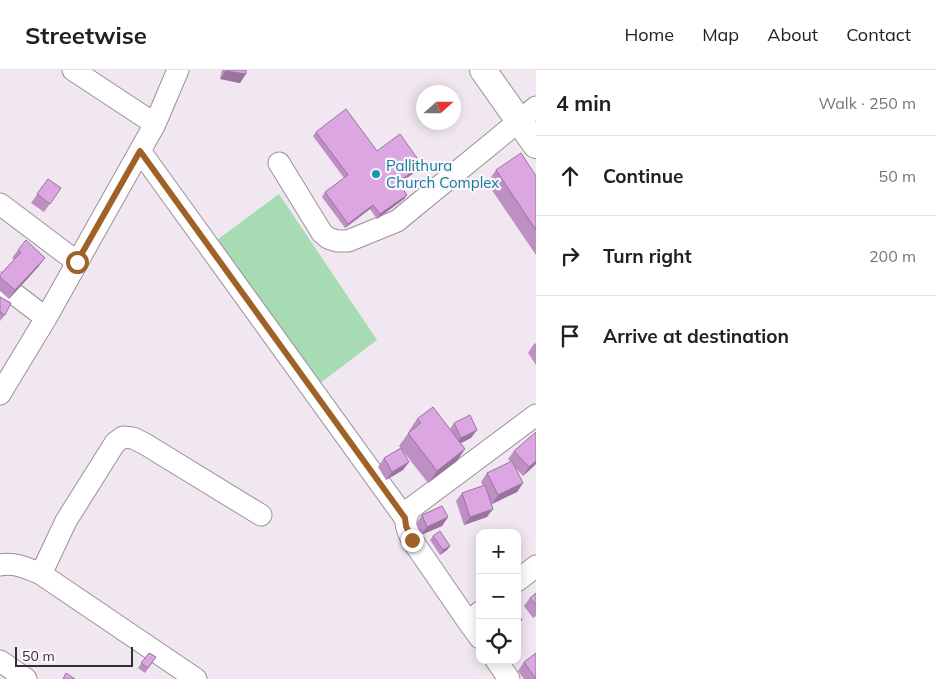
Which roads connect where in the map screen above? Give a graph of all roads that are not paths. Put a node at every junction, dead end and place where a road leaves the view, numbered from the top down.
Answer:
1 (73, 70) edge
2 (178, 70) edge
3 (483, 70) edge
4 (527, 113) edge
5 (155, 124) junction
6 (536, 145) edge
7 (140, 151) junction
8 (278, 163) dead end
9 (0, 204) edge
10 (77, 262) junction
11 (0, 283) edge
12 (46, 318) junction
13 (1, 388) edge
14 (536, 415) edge
15 (261, 515) dead end
16 (405, 518) junction
17 (0, 565) edge
18 (536, 566) edge
19 (41, 574) junction
20 (521, 578) edge
21 (476, 624) edge
22 (0, 661) edge
23 (499, 664) edge
24 (26, 679) edge
25 (196, 679) edge
26 (509, 679) edge

1 - 5 street
2 - 5 street
3 - 4 main road
4 - 6 main road
4 - 8 street
5 - 7 street
7 - 10 street
7 - 16 street
9 - 10 street
10 - 12 street
11 - 12 street
12 - 13 street
14 - 16 street
15 - 19 street
16 - 21 street
17 - 19 street
18 - 20 street
19 - 25 street
22 - 24 street
23 - 26 street

